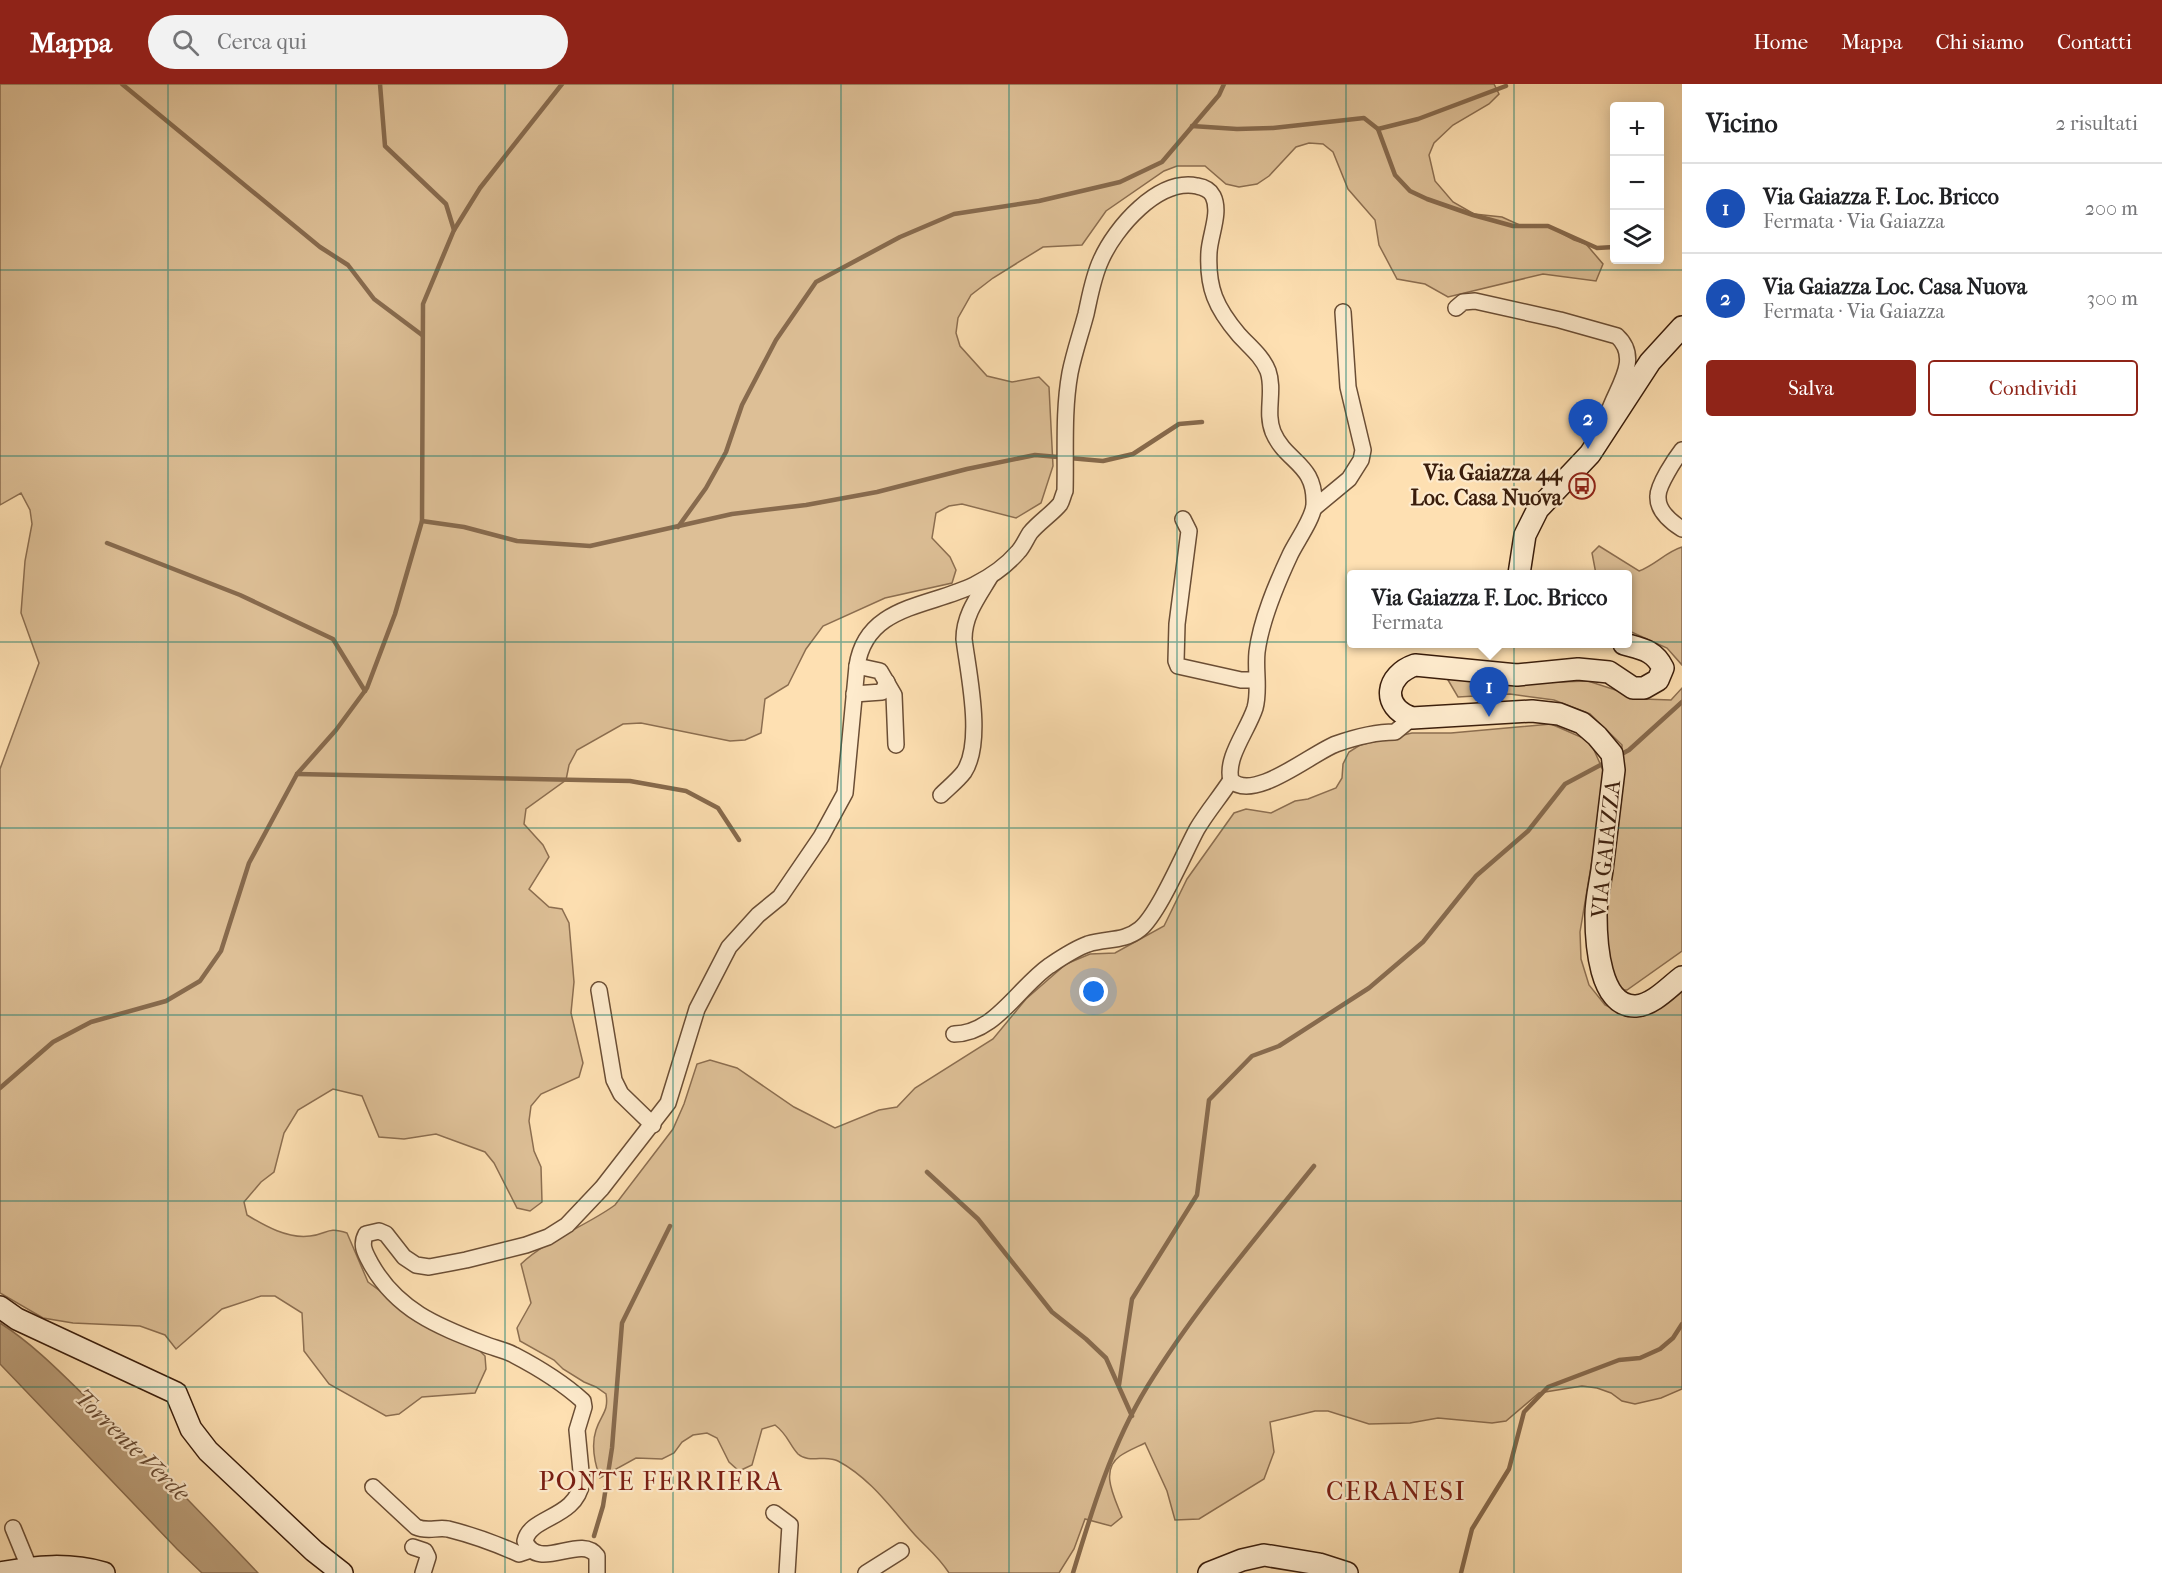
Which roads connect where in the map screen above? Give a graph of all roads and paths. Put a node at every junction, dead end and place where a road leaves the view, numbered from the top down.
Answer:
1 (1456, 309) dead end
2 (1343, 312) dead end
3 (1682, 327) edge
4 (1607, 431) junction
5 (1682, 450) edge
6 (1314, 508) junction
7 (1183, 519) dead end
8 (1682, 529) edge
9 (1520, 570) edge
10 (992, 574) junction
11 (1632, 646) edge
12 (857, 666) junction
13 (1256, 680) junction
14 (887, 682) junction
15 (854, 694) junction
16 (1412, 718) junction
17 (896, 745) dead end
18 (1231, 780) junction
19 (941, 795) dead end
20 (1682, 977) edge
21 (598, 990) dead end
22 (954, 1034) dead end
23 (653, 1125) junction
24 (0, 1307) edge
25 (373, 1487) dead end
26 (774, 1513) dead end
27 (13, 1528) dead end
28 (413, 1547) dead end
29 (531, 1550) junction
30 (901, 1551) dead end
31 (36, 1569) edge
32 (0, 1573) edge
33 (104, 1573) edge
34 (342, 1573) edge
35 (423, 1573) edge
36 (597, 1573) edge
37 (787, 1573) edge
38 (866, 1573) edge
39 (1209, 1573) edge
40 (1347, 1573) edge

1 - 4 street
2 - 6 street
3 - 4 main road
4 - 9 main road
5 - 8 street
6 - 10 street
6 - 13 street
7 - 13 street
10 - 12 street
10 - 19 street
11 - 16 main road
12 - 14 street
12 - 15 street
13 - 18 street
14 - 15 street
14 - 17 street
15 - 23 street
16 - 18 street
16 - 20 main road, VIA GAIAZZA
18 - 22 street
21 - 23 street
23 - 29 street
24 - 34 main road
25 - 29 street
26 - 37 street
27 - 31 street
28 - 35 street
29 - 36 street
30 - 38 street
31 - 32 main road
31 - 33 main road
39 - 40 main road

